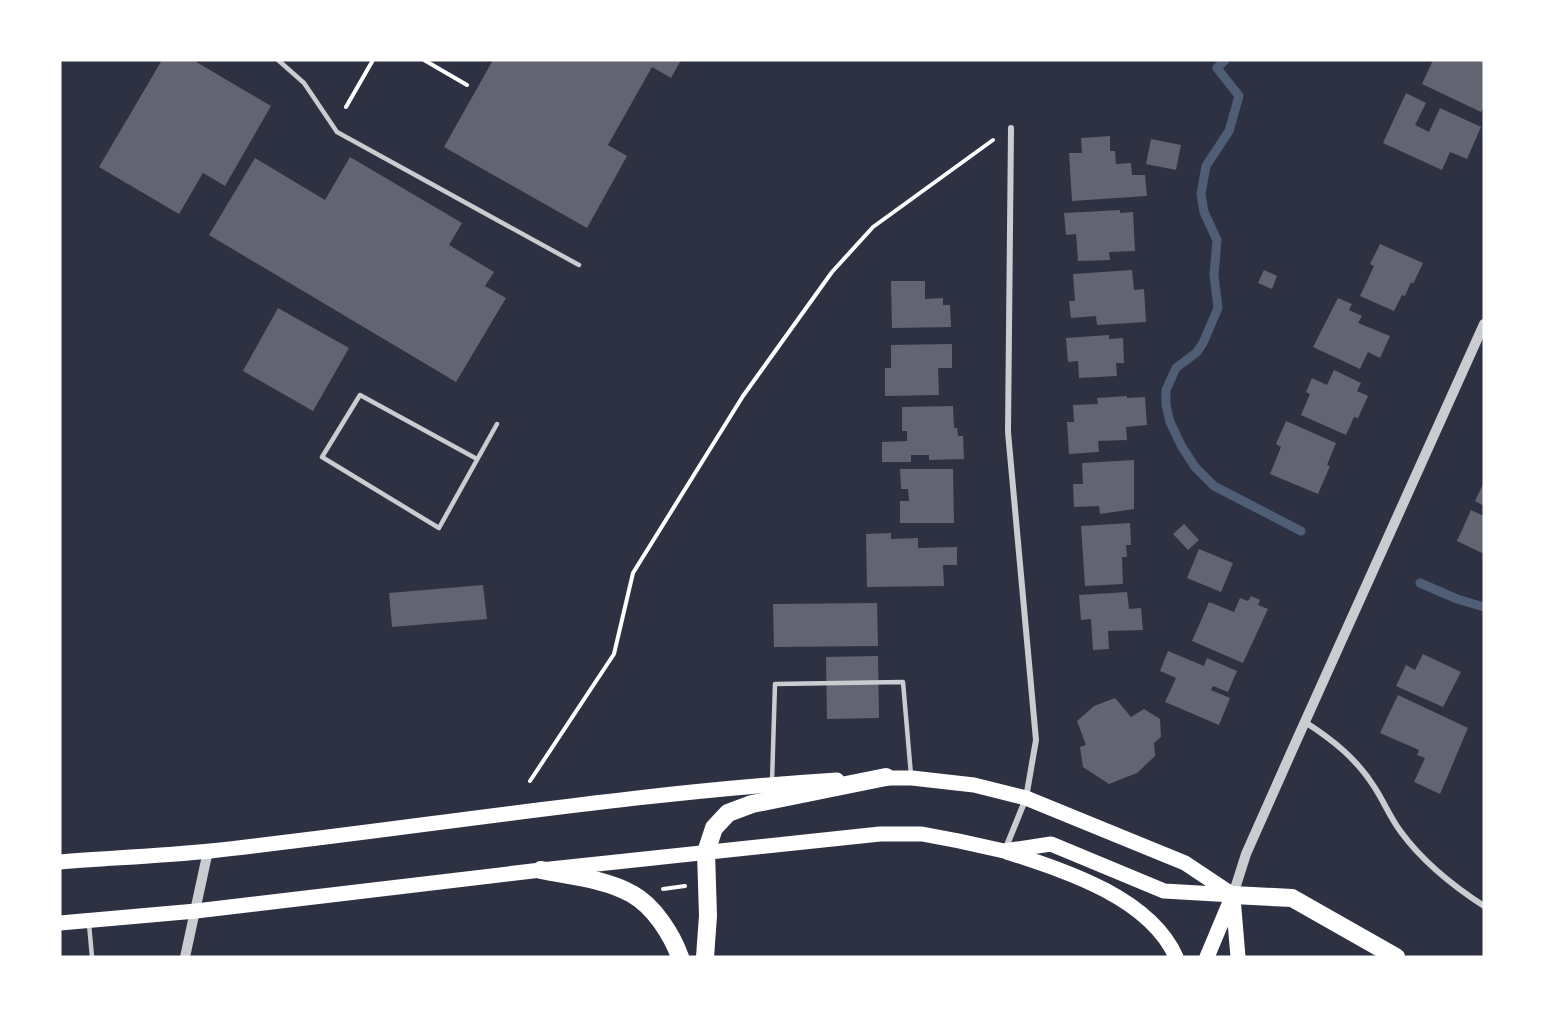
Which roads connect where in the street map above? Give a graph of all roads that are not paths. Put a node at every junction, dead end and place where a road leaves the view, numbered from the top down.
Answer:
1 (278, 60) edge
2 (1011, 128) road end
3 (579, 265) dead end
4 (1484, 324) edge
5 (497, 424) dead end
6 (477, 459) junction
7 (1305, 722) junction
8 (886, 777) junction
9 (912, 778) junction
10 (772, 784) junction
11 (1026, 798) junction
12 (208, 851) junction
13 (1004, 851) junction
14 (706, 852) junction
15 (60, 862) edge
16 (541, 870) junction
17 (1233, 895) junction
18 (1484, 906) edge
19 (196, 911) junction
20 (89, 920) junction
21 (60, 923) edge
22 (92, 957) edge
23 (185, 957) edge
24 (680, 957) edge
25 (705, 957) edge
26 (1176, 957) edge
27 (1207, 957) edge
28 (1238, 957) edge
29 (1396, 957) edge

1 - 3 lane
2 - 11 street
4 - 7 street
5 - 6 lane
6 - 6 lane
7 - 17 street
7 - 18 street
8 - 9 main road
8 - 10 main road
8 - 14 highway
9 - 10 lane
9 - 11 main road
10 - 12 main road
11 - 13 street
11 - 17 main road
12 - 15 main road
12 - 19 street
13 - 14 main road
13 - 17 main road
13 - 26 main road
14 - 16 main road
14 - 25 highway
16 - 19 main road
16 - 24 highway
17 - 27 main road
17 - 28 main road
17 - 29 highway
19 - 20 main road
19 - 23 street
20 - 21 main road
20 - 22 lane

